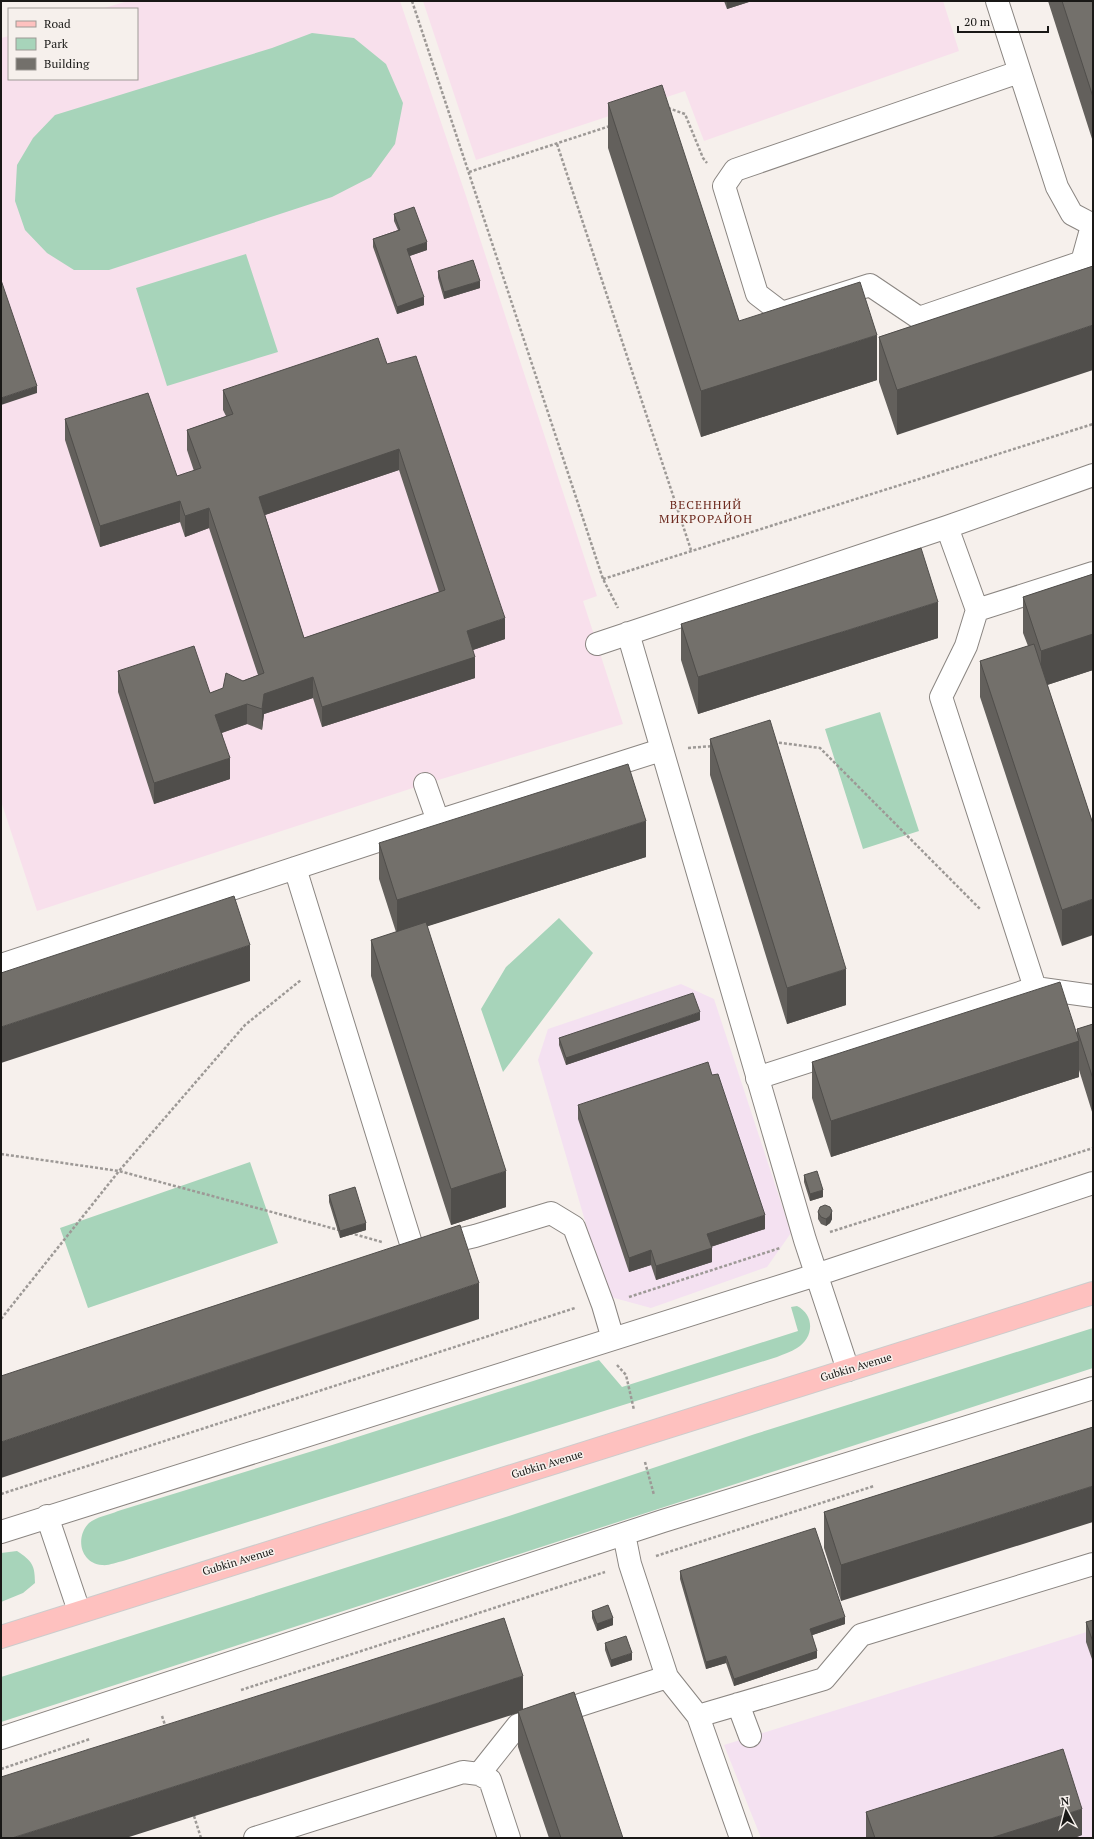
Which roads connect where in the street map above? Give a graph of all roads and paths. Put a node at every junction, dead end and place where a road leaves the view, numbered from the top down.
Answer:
1 (412, 1) edge
2 (997, 1) edge
3 (1020, 72) junction
4 (667, 108) edge
5 (615, 124) edge
6 (556, 144) junction
7 (469, 172) junction
8 (724, 186) junction
9 (1093, 226) edge
10 (1093, 424) edge
11 (1093, 475) edge
12 (947, 526) junction
13 (691, 550) junction
14 (1093, 573) edge
15 (603, 579) junction
16 (977, 610) junction
17 (628, 634) junction
18 (597, 644) dead end
19 (767, 743) edge
20 (714, 746) edge
21 (661, 750) junction
22 (425, 784) dead end
23 (438, 821) junction
24 (295, 868) junction
25 (985, 914) dead end
26 (324, 962) junction
27 (1, 965) edge
28 (1035, 988) junction
29 (1093, 996) edge
30 (757, 1078) junction
31 (1093, 1148) edge
32 (1, 1154) edge
33 (120, 1171) junction
34 (1093, 1183) edge
35 (805, 1240) junction
36 (413, 1250) junction
37 (390, 1258) edge
38 (816, 1275) junction
39 (1093, 1293) edge
40 (603, 1305) junction
41 (1, 1319) edge
42 (614, 1339) junction
43 (848, 1370) junction
44 (1093, 1388) edge
45 (875, 1486) dead end
46 (1, 1494) edge
47 (47, 1516) junction
48 (1, 1532) edge
49 (624, 1534) junction
50 (630, 1564) junction
51 (1093, 1564) edge
52 (79, 1611) junction
53 (1, 1637) edge
54 (667, 1677) junction
55 (237, 1691) dead end
56 (738, 1704) junction
57 (169, 1713) dead end
58 (162, 1716) junction
59 (698, 1716) junction
60 (154, 1718) dead end
61 (166, 1730) edge
62 (750, 1736) dead end
63 (96, 1737) dead end
64 (1, 1738) edge
65 (1, 1769) edge
66 (479, 1774) junction
67 (194, 1816) edge
68 (201, 1838) edge
69 (255, 1838) edge
70 (509, 1838) edge
71 (741, 1838) edge

1 - 7 path
2 - 3 lane
3 - 8 lane
3 - 9 lane
4 - 8 path
5 - 6 path
6 - 7 path
6 - 13 path
7 - 15 path
8 - 9 lane
10 - 13 path
11 - 12 lane
12 - 16 lane
12 - 17 lane
13 - 15 path
14 - 16 lane
15 - 17 path
16 - 28 lane
17 - 18 lane
17 - 21 lane
19 - 25 path
20 - 21 path
21 - 23 lane
21 - 30 lane
22 - 23 lane
23 - 24 lane
24 - 26 lane
24 - 27 lane
26 - 33 path
26 - 36 lane
28 - 29 lane
28 - 30 lane
30 - 35 lane
31 - 35 path
32 - 33 path
33 - 36 path
33 - 41 path
34 - 38 lane
35 - 38 lane
35 - 40 path
36 - 37 lane
36 - 40 lane
38 - 42 lane
38 - 43 lane
39 - 43 main road, Gubkin Avenue
40 - 42 lane
40 - 46 path
42 - 47 lane
43 - 52 main road, Gubkin Avenue
44 - 49 lane
45 - 50 path
47 - 48 lane
47 - 52 lane
49 - 50 lane
49 - 64 lane
50 - 54 lane
50 - 55 path
51 - 56 lane
52 - 53 main road, Gubkin Avenue
54 - 59 lane
54 - 66 lane
56 - 59 lane
56 - 62 lane
57 - 58 path
58 - 60 path
58 - 61 path
59 - 71 lane
63 - 65 path
66 - 69 lane
66 - 70 lane
67 - 68 path

